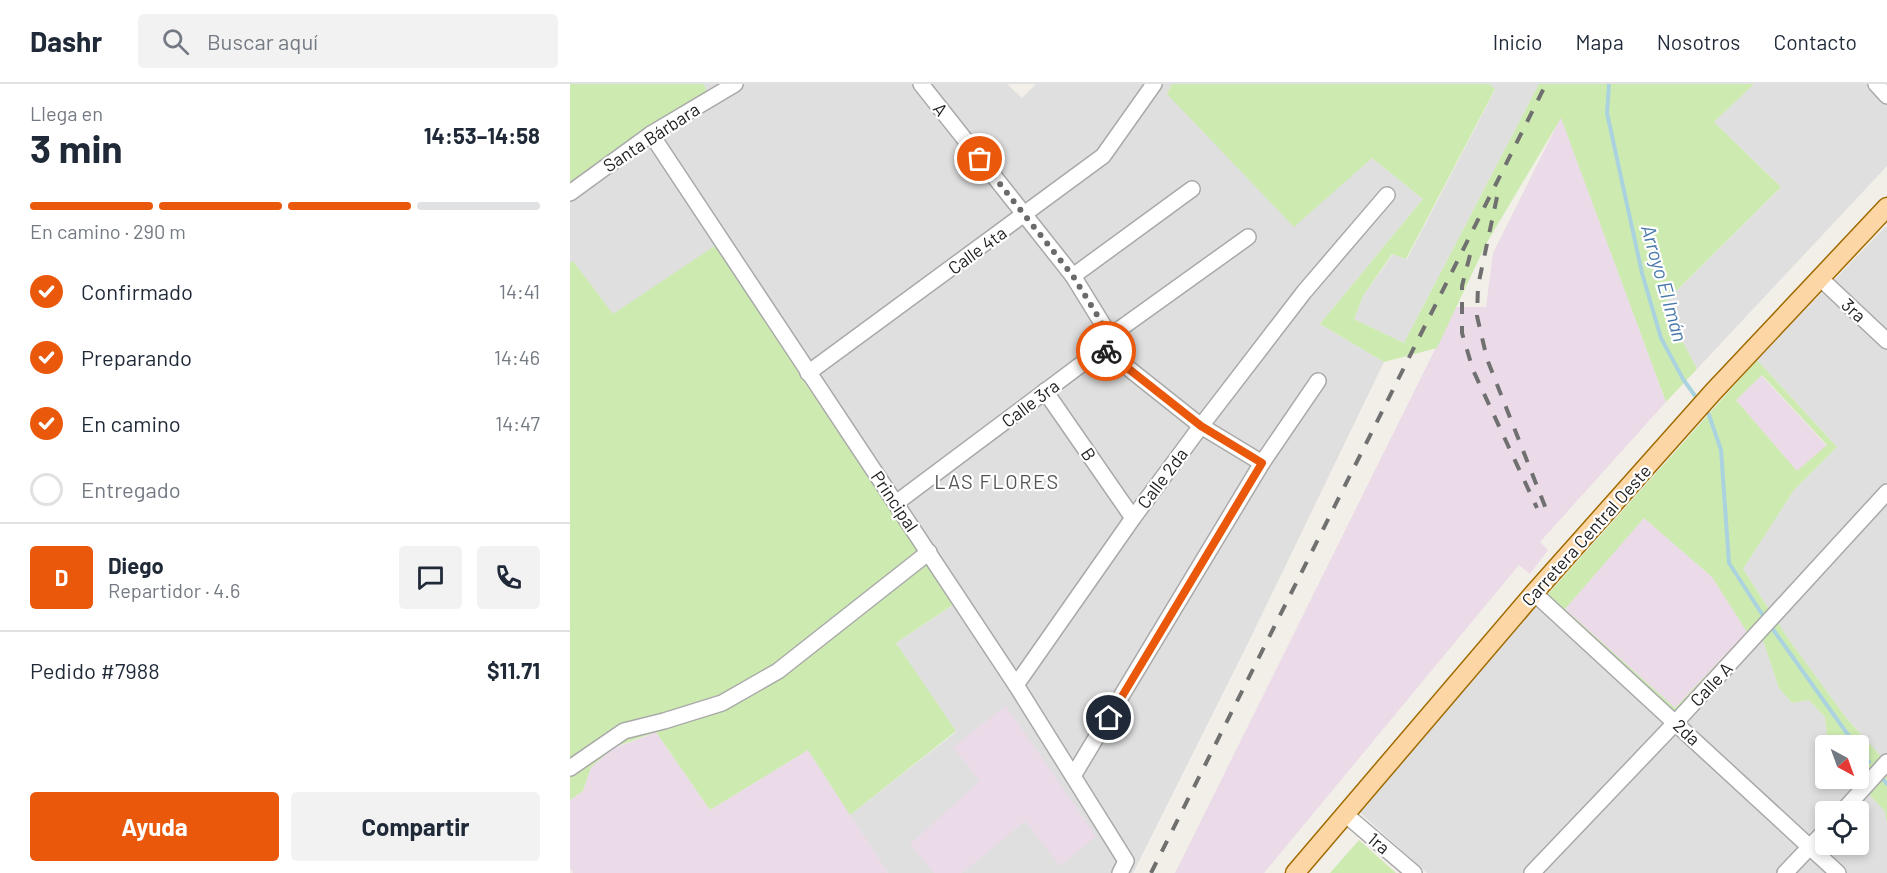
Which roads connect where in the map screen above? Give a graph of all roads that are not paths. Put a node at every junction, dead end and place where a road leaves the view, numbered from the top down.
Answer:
1 (735, 84) edge
2 (921, 84) edge
3 (1154, 84) edge
4 (1876, 84) edge
5 (1887, 96) edge
6 (651, 134) junction
7 (1192, 189) dead end
8 (570, 193) edge
9 (1387, 195) dead end
10 (1887, 207) edge
11 (1024, 215) junction
12 (1248, 237) dead end
13 (1073, 276) junction
14 (1820, 278) junction
15 (1887, 341) edge
16 (1106, 342) junction
17 (808, 373) junction
18 (1317, 381) dead end
19 (1045, 391) junction
20 (1201, 426) junction
21 (1262, 463) junction
22 (1887, 492) edge
23 (896, 503) junction
24 (1133, 518) junction
25 (929, 552) junction
26 (1534, 593) junction
27 (1016, 685) junction
28 (1676, 722) junction
29 (1887, 762) edge
30 (570, 768) edge
31 (1073, 777) junction
32 (1852, 801) edge
33 (1345, 814) junction
34 (1815, 841) edge
35 (1810, 846) junction
36 (1120, 873) edge
37 (1295, 873) edge
38 (1414, 873) edge
39 (1532, 873) edge
40 (1785, 873) edge
41 (1838, 873) edge

1 - 6 street, Santa Bárbara
2 - 11 street, A
3 - 11 street, Calle 4ta
4 - 5 street
6 - 8 street, Santa Bárbara
6 - 17 street, Principal
7 - 13 street
9 - 20 street, Calle 2da
10 - 14 main road, Carretera Central Oeste
11 - 13 street, A
11 - 17 street, Calle 4ta
12 - 16 street, Calle 3ra
13 - 16 street, A
14 - 15 street, 3ra
14 - 26 main road, Carretera Central Oeste
16 - 19 street, Calle 3ra
16 - 20 street, A
17 - 23 street, Principal
18 - 21 street
19 - 23 street, Calle 3ra
19 - 24 street, B
20 - 21 street, A
20 - 24 street, Calle 2da
21 - 31 street
22 - 28 street, Calle A
23 - 25 street, Principal
24 - 27 street, Calle 2da
25 - 27 street, Principal
25 - 30 street
26 - 28 street, 2da
26 - 33 main road, Carretera Central Oeste
27 - 31 street, Principal
28 - 35 street, 2da
28 - 39 street, Calle A
29 - 32 street
31 - 36 street, Principal
33 - 37 main road, Carretera Central Oeste
33 - 38 street, 1ra
34 - 35 street
35 - 40 street
35 - 41 street, 2da

